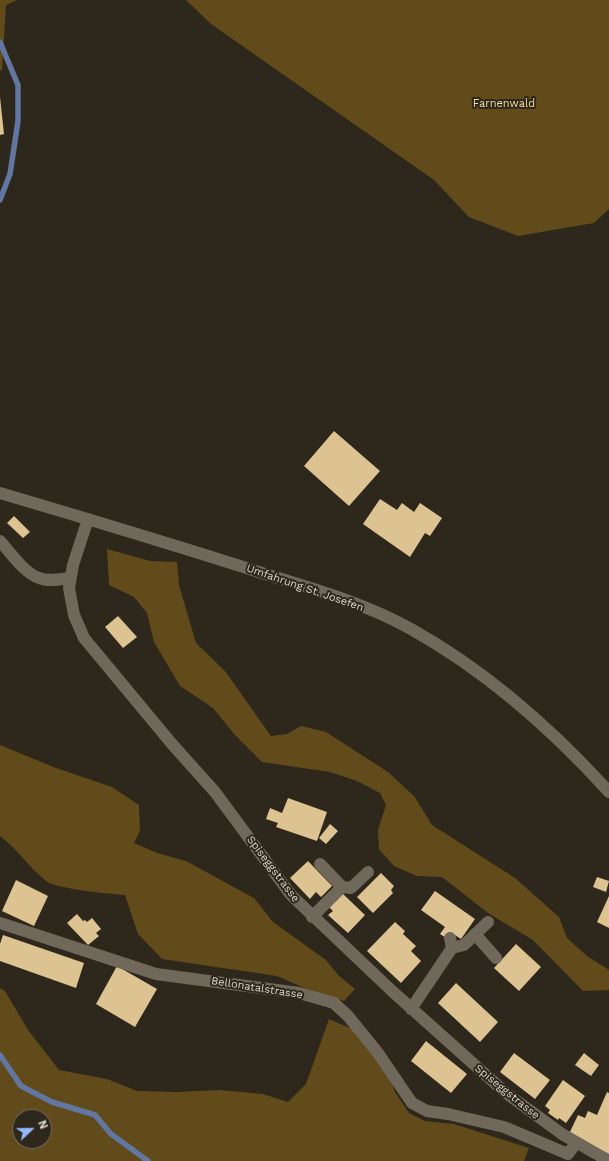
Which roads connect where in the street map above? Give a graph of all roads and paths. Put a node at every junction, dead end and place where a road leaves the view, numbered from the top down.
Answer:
1 (0, 493) edge
2 (88, 519) junction
3 (0, 541) edge
4 (70, 578) junction
5 (609, 792) edge
6 (320, 864) dead end
7 (368, 872) dead end
8 (342, 887) junction
9 (312, 917) junction
10 (488, 922) dead end
11 (0, 924) edge
12 (475, 934) junction
13 (496, 958) dead end
14 (411, 1008) junction
15 (576, 1143) junction
16 (609, 1161) edge

1 - 2 street, Umfahrung St. Josefen
2 - 4 street, Spiseggstrasse
2 - 5 street, Umfahrung St. Josefen
3 - 4 street
4 - 9 street, Spiseggstrasse
6 - 8 street
7 - 8 street
8 - 9 street
9 - 14 street, Spiseggstrasse
10 - 12 street
11 - 15 street, Bellonatalstrasse
12 - 13 street
12 - 14 street
14 - 15 street, Spiseggstrasse
15 - 16 street, Spiseggstrasse

